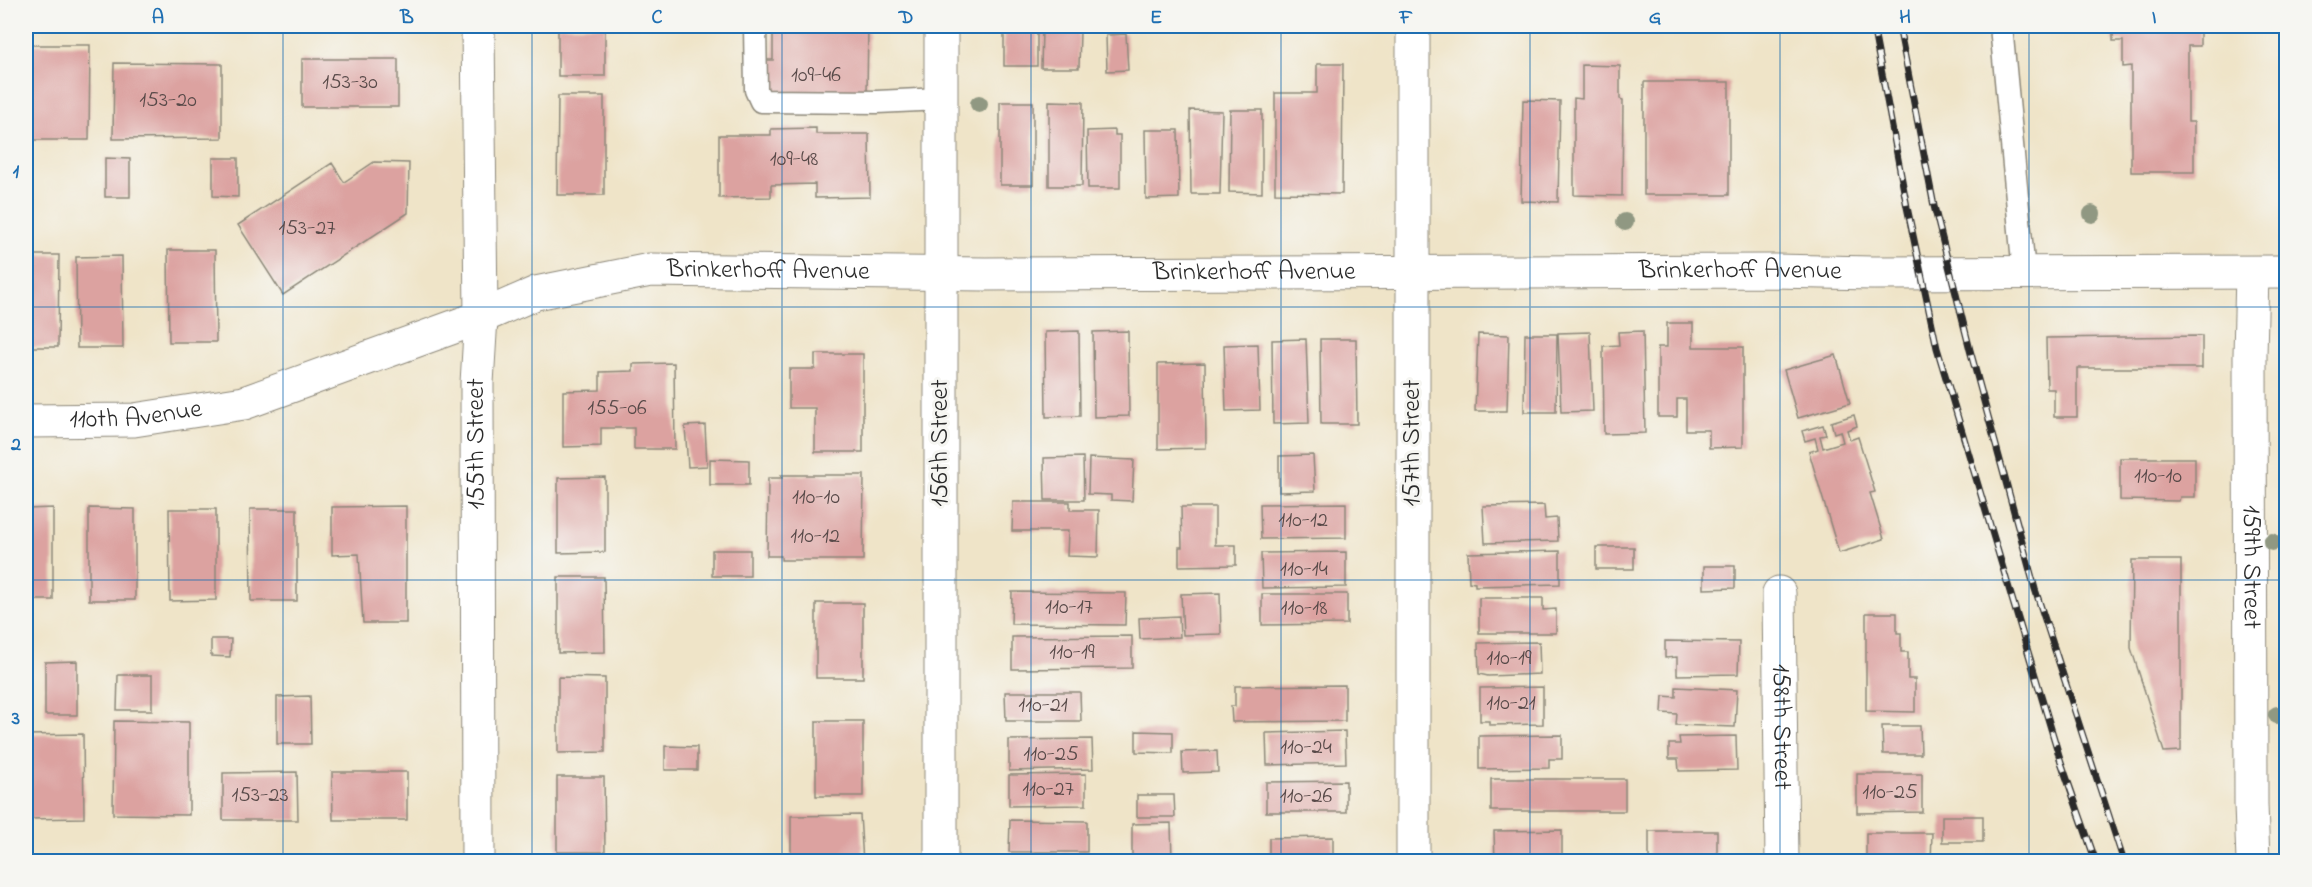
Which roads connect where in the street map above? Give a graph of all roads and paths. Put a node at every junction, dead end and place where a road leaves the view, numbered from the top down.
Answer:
1 (478, 26) edge
2 (755, 26) edge
3 (941, 26) edge
4 (1413, 26) edge
5 (2001, 26) edge
6 (941, 99) junction
7 (2286, 272) edge
8 (1413, 273) junction
9 (2024, 273) junction
10 (2252, 273) junction
11 (941, 274) junction
12 (481, 317) junction
13 (244, 403) joint
14 (26, 421) edge
15 (1779, 593) dead end
16 (477, 861) edge
17 (941, 861) edge
18 (1413, 861) edge
19 (1782, 861) edge
20 (2253, 861) edge

1 - 12 street, 155th Street
2 - 6 lane
3 - 6 street, 156th Street
4 - 8 street, 157th Street
5 - 9 lane
6 - 11 street, 156th Street
7 - 10 street, Brinkerhoff Avenue
8 - 9 street, Brinkerhoff Avenue
8 - 11 street, Brinkerhoff Avenue
8 - 18 street, 157th Street
9 - 10 street, Brinkerhoff Avenue
10 - 20 street, 159th Street
11 - 12 street, Brinkerhoff Avenue
11 - 17 street, 156th Street
12 - 13 street, Brinkerhoff Avenue
12 - 16 street, 155th Street
13 - 14 street, 110th Avenue
15 - 19 street, 158th Street

